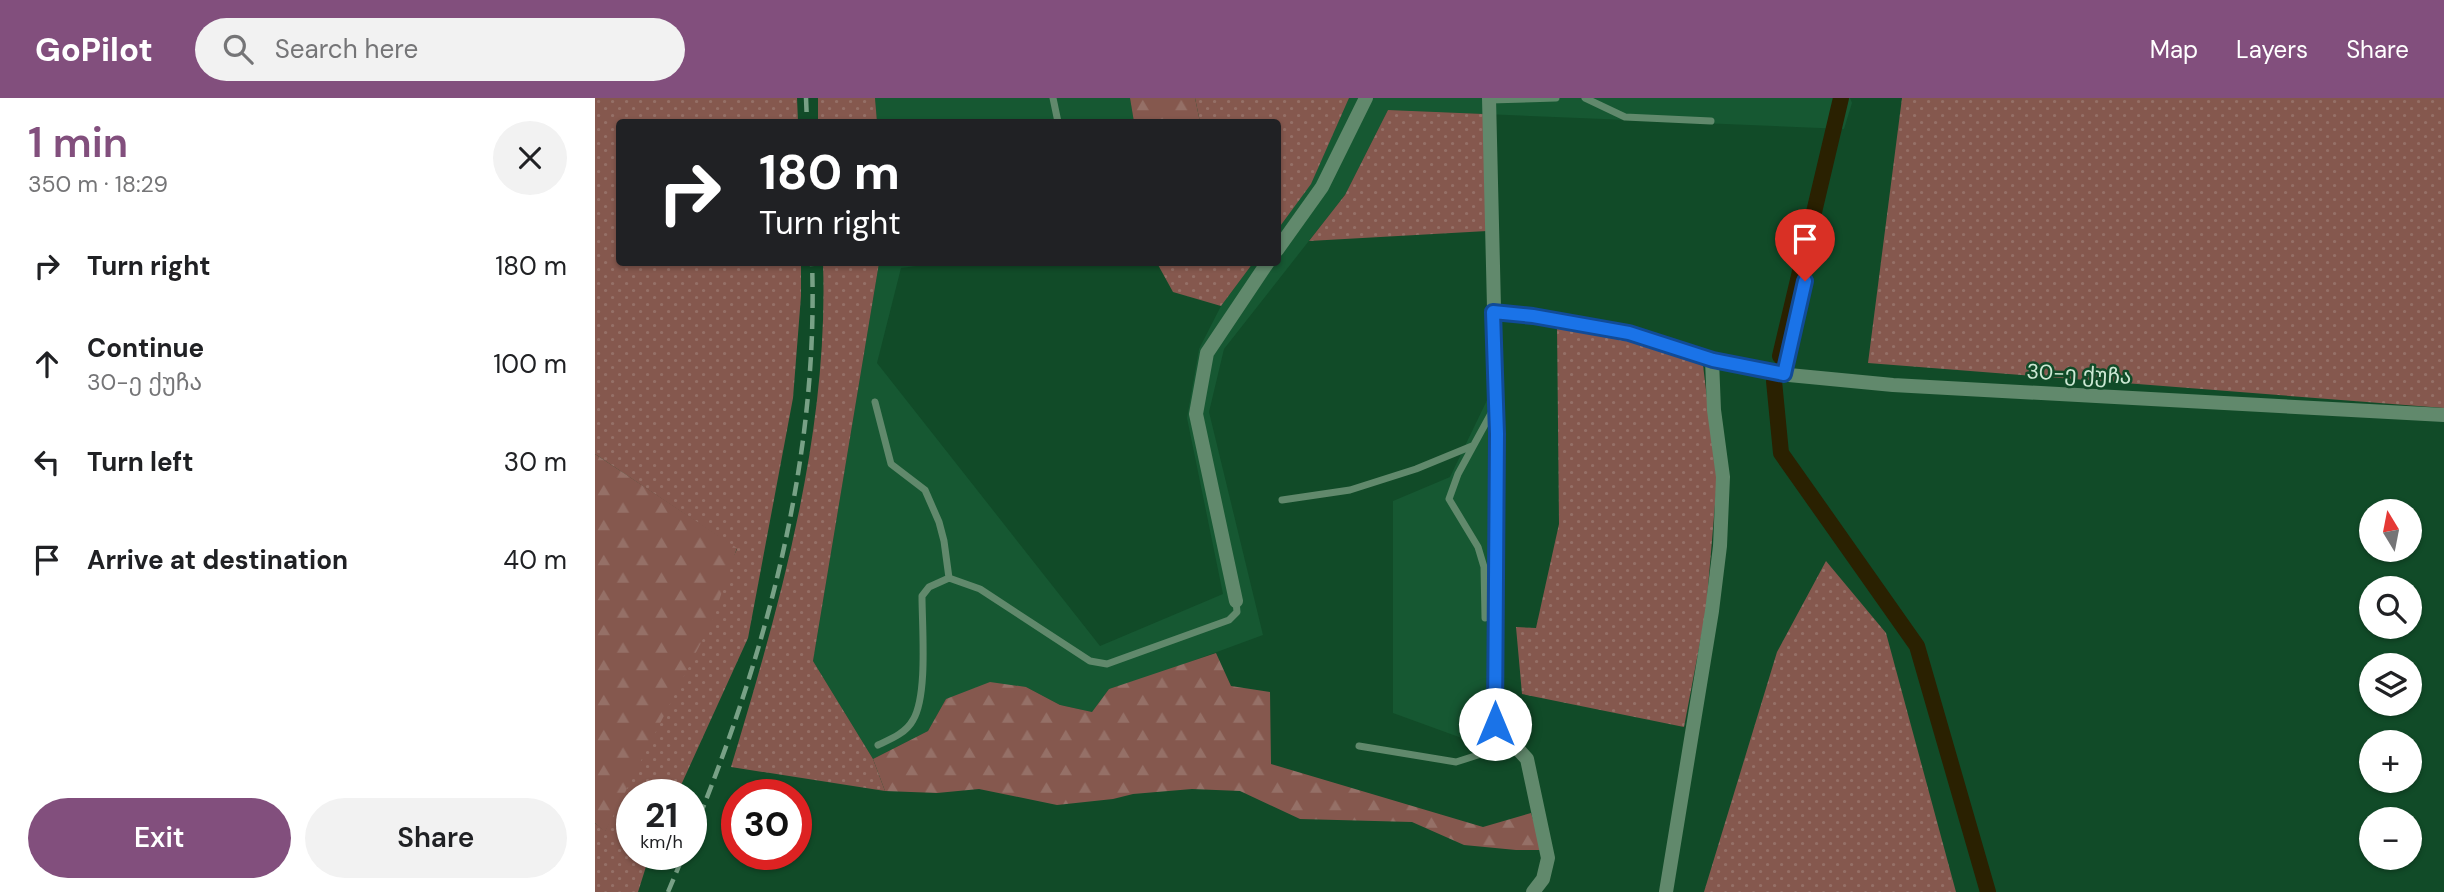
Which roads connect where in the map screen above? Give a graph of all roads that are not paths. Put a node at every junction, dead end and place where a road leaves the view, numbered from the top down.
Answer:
1 (1053, 98) edge
2 (1366, 98) edge
3 (1556, 98) edge
4 (1585, 98) edge
5 (1490, 99) edge
6 (1057, 119) edge
7 (1711, 121) dead end
8 (1281, 244) edge
9 (1265, 266) edge
10 (1805, 281) dead end
11 (1493, 312) junction
12 (1713, 360) junction
13 (1784, 374) junction
14 (875, 402) dead end
15 (1496, 404) junction
16 (2444, 415) edge
17 (1473, 446) junction
18 (1282, 500) dead end
19 (949, 578) junction
20 (1236, 600) joint
21 (1485, 618) dead end
22 (1495, 724) junction
23 (878, 745) dead end
24 (1359, 746) dead end
25 (1533, 892) edge
26 (1666, 892) edge

1 - 6 lane
2 - 8 street
3 - 5 lane
4 - 7 lane
5 - 11 street
9 - 20 street
10 - 13 lane
11 - 12 street, 30-ე ქუჩა
11 - 15 street
12 - 13 street, 30-ე ქუჩა
12 - 26 street
13 - 16 street, 30-ე ქუჩა
14 - 19 lane
15 - 17 lane
15 - 22 street
17 - 18 lane
17 - 21 lane
19 - 20 lane
19 - 23 lane
22 - 24 lane
22 - 25 street

